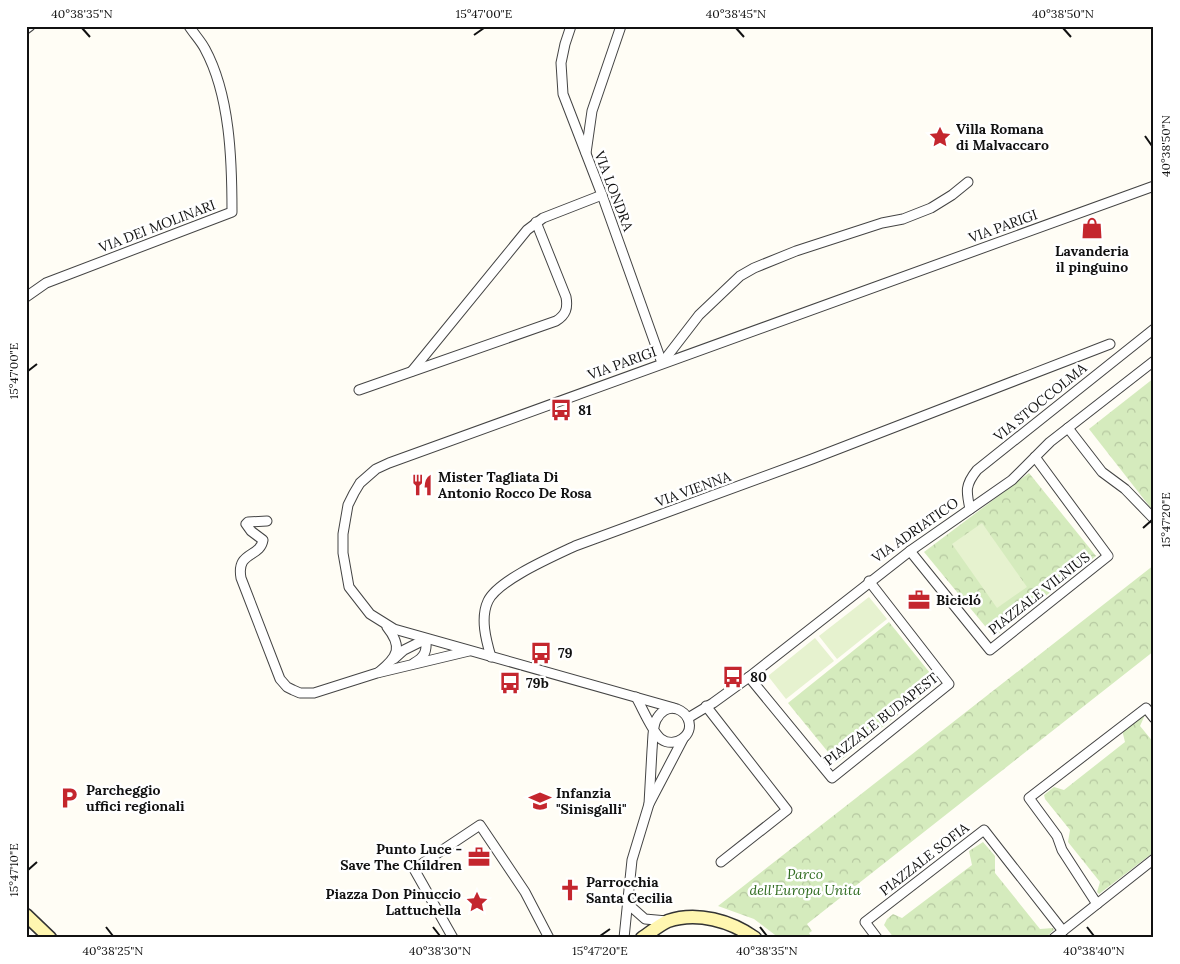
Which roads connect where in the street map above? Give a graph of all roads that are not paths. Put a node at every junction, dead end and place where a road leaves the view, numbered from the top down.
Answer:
1 (30, 26) edge
2 (189, 26) edge
3 (571, 26) edge
4 (621, 26) edge
5 (26, 29) edge
6 (586, 155) junction
7 (968, 182) dead end
8 (1154, 186) edge
9 (602, 195) junction
10 (536, 222) junction
11 (26, 297) edge
12 (1154, 329) edge
13 (1110, 344) dead end
14 (1154, 360) edge
15 (662, 363) junction
16 (412, 372) junction
17 (359, 390) dead end
18 (1068, 428) junction
19 (1035, 457) junction
20 (970, 509) junction
21 (1154, 519) edge
22 (267, 521) dead end
23 (910, 551) junction
24 (869, 581) junction
25 (384, 624) junction
26 (426, 639) junction
27 (469, 651) junction
28 (491, 657) junction
29 (394, 659) junction
30 (407, 667) junction
31 (377, 673) junction
32 (749, 676) junction
33 (636, 697) junction
34 (706, 706) junction
35 (674, 708) junction
36 (688, 718) junction
37 (1154, 718) edge
38 (653, 729) junction
39 (684, 739) junction
40 (649, 804) junction
41 (1154, 859) edge
42 (722, 862) dead end
43 (628, 904) junction
44 (1097, 904) junction
45 (26, 914) edge
46 (668, 922) junction
47 (1063, 931) junction
48 (50, 938) edge
49 (453, 938) edge
50 (549, 938) edge
51 (624, 938) edge
52 (642, 938) edge
53 (755, 938) edge
54 (877, 938) edge
55 (1054, 938) edge

1 - 5 street
2 - 11 street, VIA DEI MOLINARI
3 - 6 street, VIA LONDRA
4 - 6 street
6 - 9 street, VIA LONDRA
7 - 15 street
8 - 15 street, VIA PARIGI
9 - 10 street
9 - 15 street, VIA LONDRA
10 - 16 street
10 - 16 street
12 - 20 street, VIA STOCCOLMA
13 - 28 street, VIA VIENNA
14 - 18 street, VIA ADRIATICO
15 - 25 street, VIA PARIGI
16 - 17 street
18 - 19 street, VIA ADRIATICO
18 - 21 street
19 - 20 street, VIA ADRIATICO
19 - 23 street, PIAZZALE VILNIUS
20 - 23 street, VIA ADRIATICO
22 - 31 street
23 - 24 street, VIA ADRIATICO
24 - 32 street, VIA ADRIATICO
24 - 32 street, PIAZZALE BUDAPEST
25 - 26 street, VIA PARIGI
25 - 29 street
26 - 27 street, VIA PARIGI
26 - 29 street
26 - 30 street
27 - 28 street, VIA PARIGI
27 - 30 street
28 - 33 street
29 - 31 street
30 - 31 street
32 - 34 street, VIA ADRIATICO
33 - 35 street
33 - 38 street
34 - 36 street, VIA ADRIATICO
34 - 42 street
35 - 36 street
35 - 38 street
36 - 39 street
37 - 44 street
38 - 39 street
38 - 40 street
39 - 40 street
40 - 43 street
41 - 44 street
43 - 46 street
43 - 51 street
44 - 47 street
45 - 48 street
46 - 52 street
46 - 53 street
47 - 54 street, PIAZZALE SOFIA
47 - 55 street
49 - 50 street

